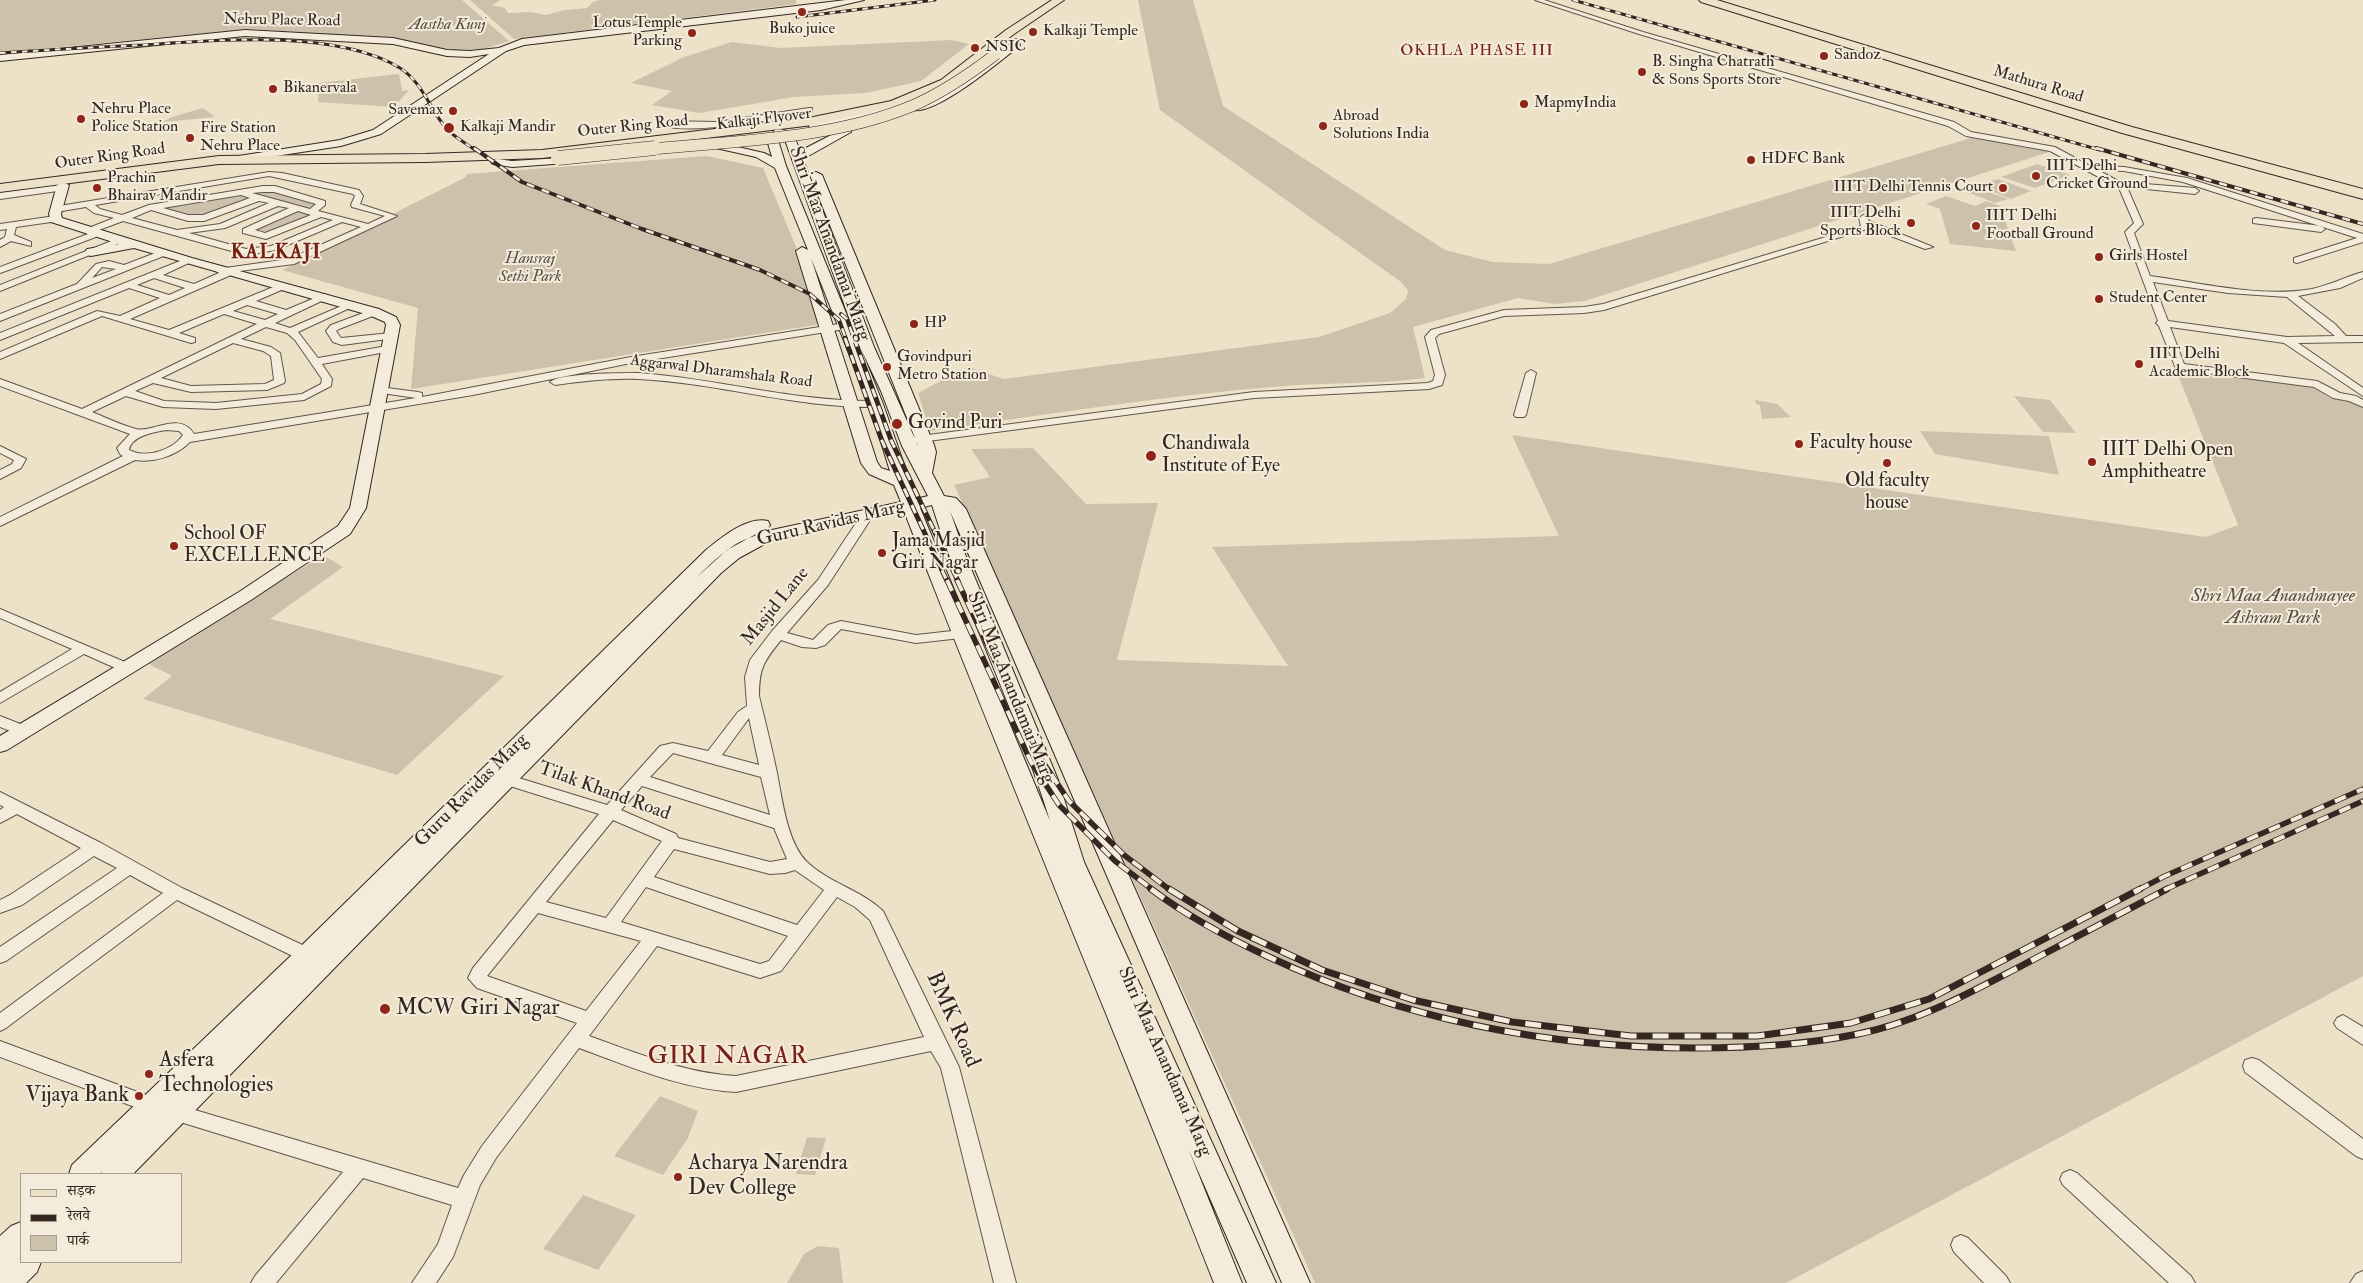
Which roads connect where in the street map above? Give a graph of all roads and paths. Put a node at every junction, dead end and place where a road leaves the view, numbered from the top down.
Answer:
1 (860, 0) edge
2 (1538, 0) edge
3 (1706, 0) edge
4 (1721, 0) edge
5 (1062, 4) edge
6 (1013, 42) junction
7 (503, 49) junction
8 (0, 59) edge
9 (479, 65) junction
10 (894, 104) junction
11 (809, 110) dead end
12 (662, 123) dead end
13 (847, 125) junction
14 (859, 127) joint
15 (775, 136) junction
16 (790, 138) junction
17 (676, 146) junction
18 (720, 146) junction
19 (542, 154) junction
20 (243, 158) junction
21 (497, 162) junction
22 (798, 162) junction
23 (275, 165) junction
24 (2087, 167) junction
25 (781, 169) junction
26 (263, 176) junction
27 (2117, 184) junction
28 (63, 186) junction
29 (0, 188) edge
30 (2363, 189) edge
31 (239, 193) junction
32 (2363, 194) edge
33 (0, 195) edge
34 (258, 198) junction
35 (277, 203) junction
36 (2252, 203) junction
37 (88, 204) junction
38 (149, 208) junction
39 (297, 208) junction
40 (315, 213) junction
41 (56, 214) junction
42 (123, 218) junction
43 (340, 220) junction
44 (2256, 221) dead end
45 (12, 226) junction
46 (222, 226) junction
47 (0, 228) edge
48 (370, 228) junction
49 (93, 232) junction
50 (176, 232) junction
51 (2347, 232) junction
52 (10, 237) junction
53 (2363, 238) edge
54 (204, 241) junction
55 (129, 243) junction
56 (0, 244) edge
57 (28, 244) dead end
58 (1928, 247) dead end
59 (91, 252) joint
60 (163, 253) junction
61 (2296, 260) dead end
62 (188, 261) junction
63 (291, 262) junction
64 (0, 270) edge
65 (224, 272) junction
66 (154, 275) junction
67 (2363, 275) edge
68 (2145, 278) junction
69 (128, 285) junction
70 (279, 285) junction
71 (193, 287) junction
72 (0, 288) edge
73 (2291, 295) junction
74 (325, 297) junction
75 (169, 298) junction
76 (246, 301) junction
77 (349, 306) junction
78 (224, 311) junction
79 (374, 312) junction
80 (287, 313) junction
81 (0, 318) edge
82 (121, 319) junction
83 (2162, 322) junction
84 (265, 324) junction
85 (845, 326) junction
86 (827, 329) junction
87 (291, 331) junction
88 (169, 334) junction
89 (0, 336) edge
90 (2343, 339) junction
91 (2363, 339) edge
92 (191, 340) dead end
93 (232, 340) junction
94 (2287, 340) junction
95 (389, 342) junction
96 (0, 356) edge
97 (314, 362) junction
98 (1531, 373) dead end
99 (151, 379) junction
100 (0, 382) edge
101 (379, 390) junction
102 (126, 392) junction
103 (473, 392) junction
104 (444, 396) junction
105 (2362, 400) edge
106 (850, 404) junction
107 (876, 404) junction
108 (378, 406) junction
109 (84, 412) junction
110 (1520, 415) dead end
111 (140, 434) junction
112 (187, 438) junction
113 (915, 440) junction
114 (0, 450) edge
115 (134, 456) junction
116 (0, 475) edge
117 (901, 482) junction
118 (938, 499) junction
119 (910, 506) junction
120 (868, 514) junction
121 (0, 522) edge
122 (0, 613) edge
123 (777, 634) junction
124 (961, 634) junction
125 (81, 650) junction
126 (127, 668) junction
127 (0, 698) edge
128 (755, 708) junction
129 (0, 721) edge
130 (23, 731) junction
131 (0, 745) edge
132 (712, 757) junction
133 (770, 774) junction
134 (498, 776) junction
135 (638, 779) junction
136 (0, 798) edge
137 (16, 807) junction
138 (610, 812) junction
139 (0, 817) edge
140 (780, 824) junction
141 (670, 842) junction
142 (95, 847) junction
143 (797, 862) junction
144 (130, 867) junction
145 (644, 880) junction
146 (834, 889) junction
147 (176, 892) junction
148 (534, 905) junction
149 (0, 907) edge
150 (610, 925) junction
151 (800, 933) junction
152 (653, 938) junction
153 (307, 955) junction
154 (0, 956) edge
155 (590, 1020) junction
156 (0, 1023) edge
157 (2343, 1023) dead end
158 (2363, 1037) edge
159 (575, 1040) junction
160 (936, 1042) junction
161 (0, 1049) edge
162 (2252, 1066) dead end
163 (151, 1105) junction
164 (175, 1113) junction
165 (2363, 1150) edge
166 (359, 1167) junction
167 (83, 1173) edge
168 (116, 1173) edge
169 (2070, 1179) dead end
170 (464, 1199) junction
171 (20, 1236) edge
172 (1961, 1245) dead end
173 (0, 1256) edge
174 (26, 1263) edge
175 (1292, 1273) edge
176 (1260, 1278) edge
177 (6, 1283) edge
178 (262, 1283) edge
179 (423, 1283) edge
180 (1005, 1283) edge
181 (1228, 1283) edge
182 (1998, 1283) edge
183 (2184, 1283) edge

1 - 7 main road
2 - 24 street
3 - 32 highway, Mathura Road
4 - 30 highway, Mathura Road
5 - 6 main road, Outer Ring Road
5 - 10 main road, Outer Ring Road
6 - 14 main road
6 - 21 main road, Kalkaji Flyover, bridge
7 - 8 main road, Nehru Place Road
7 - 9 main road
8 - 9 main road, Nehru Place Road
9 - 20 main road
10 - 13 main road
10 - 19 main road, Outer Ring Road
11 - 12 street
13 - 14 main road
13 - 15 main road
13 - 16 main road
13 - 22 main road
15 - 16 main road, Shri Maa Anandamai Marg
15 - 17 main road
15 - 18 main road
15 - 25 main road, Shri Maa Anandamai Marg
16 - 22 main road, Shri Maa Anandamai Marg
17 - 18 main road
17 - 19 main road
17 - 21 main road
18 - 25 main road
19 - 20 main road, Outer Ring Road
20 - 29 main road, Outer Ring Road
21 - 23 main road, Outer Ring Road
22 - 113 main road, Shri Maa Anandamai Marg
23 - 26 street
23 - 28 main road, Outer Ring Road
24 - 27 street
24 - 36 street
25 - 85 main road, Shri Maa Anandamai Marg
25 - 86 main road
26 - 37 street
26 - 48 street
27 - 36 street
27 - 68 street
28 - 33 main road, Outer Ring Road
28 - 41 main road
31 - 34 street
31 - 38 street
31 - 40 street
34 - 35 street
34 - 38 street
35 - 39 street
35 - 46 street
36 - 51 street
37 - 41 street
37 - 42 street
38 - 42 street
39 - 40 street
39 - 40 street
40 - 43 street
41 - 45 street
41 - 49 main road
42 - 49 street
42 - 50 street
43 - 48 street
43 - 54 street
44 - 51 street
45 - 47 street
45 - 52 street
46 - 50 street
46 - 54 street
48 - 63 street
49 - 55 main road
49 - 64 street
50 - 54 street
51 - 53 street
52 - 56 street
52 - 57 street
53 - 61 street
55 - 59 main road
55 - 60 main road
58 - 113 street
59 - 72 street
60 - 62 main road
60 - 81 street
62 - 65 main road
62 - 66 street
63 - 65 street
63 - 70 street
65 - 70 main road
65 - 71 street
66 - 69 street
66 - 71 street
67 - 73 street
68 - 73 street
68 - 83 street
69 - 75 street
69 - 89 street
70 - 74 main road
70 - 76 street
71 - 75 street
73 - 90 street
74 - 77 main road
74 - 80 street
75 - 82 street
76 - 78 street
76 - 80 street
77 - 79 main road
77 - 87 street
78 - 84 street
78 - 88 street
79 - 95 main road
79 - 95 street
80 - 84 street
82 - 88 street
82 - 96 street
83 - 94 street
83 - 105 street
84 - 87 street
84 - 93 street
85 - 86 street
85 - 107 main road, Shri Maa Anandamai Marg
86 - 103 street
86 - 106 main road
87 - 97 street
88 - 92 street
90 - 91 street
90 - 94 street
93 - 99 street
93 - 99 street
94 - 105 street
95 - 97 street
95 - 101 main road
97 - 102 street
98 - 110 street
99 - 102 street
100 - 109 street
101 - 104 street
101 - 108 main road
102 - 109 street
103 - 104 street
103 - 106 street, Aggarwal Dharamshala Road
104 - 108 street
106 - 107 street, Aggarwal Dharamshala Road
106 - 117 main road
107 - 117 main road, Shri Maa Anandamai Marg
108 - 112 street
108 - 126 main road
109 - 111 street
111 - 112 street
111 - 115 street
112 - 115 street
113 - 118 main road, Shri Maa Anandamai Marg
114 - 116 street
115 - 121 street
117 - 119 main road, Shri Maa Anandamai Marg
117 - 134 main road, Guru Ravidas Marg
118 - 119 main road, Guru Ravidas Marg
118 - 175 main road
118 - 176 main road, Shri Maa Anandamai Marg
119 - 120 main road, Guru Ravidas Marg
119 - 124 main road, Shri Maa Anandamai Marg
120 - 123 street, Masjid Lane
120 - 134 main road, Guru Ravidas Marg
122 - 125 street
123 - 124 street
123 - 128 street, Masjid Lane
124 - 181 main road, Shri Maa Anandamai Marg
125 - 126 street
125 - 127 street
126 - 130 main road
128 - 132 street
128 - 133 street, Masjid Lane
129 - 130 street
130 - 131 main road
132 - 133 street
132 - 135 street
133 - 140 street, Masjid Lane
134 - 138 street, Tilak Khand Road
134 - 153 main road, Guru Ravidas Marg
134 - 164 main road, Guru Ravidas Marg
135 - 138 street
135 - 140 street
136 - 137 street
137 - 139 street
137 - 142 street
138 - 141 street, Tilak Khand Road
138 - 148 street
140 - 143 street, BMK Road
141 - 143 street
141 - 145 street, Tilak Khand Road
142 - 144 street
142 - 149 street
143 - 146 street, BMK Road
144 - 147 street
144 - 154 street
145 - 150 street, Tilak Khand Road
145 - 151 street
146 - 151 street
146 - 160 street, BMK Road
147 - 153 street
147 - 156 street
148 - 150 street
148 - 155 street
150 - 152 street
151 - 152 street
152 - 155 street
153 - 163 main road, Guru Ravidas Marg
155 - 159 street
157 - 158 street
159 - 160 street
159 - 170 street
160 - 180 street, BMK Road
161 - 163 street
162 - 165 street
163 - 164 street
163 - 167 main road, Guru Ravidas Marg
164 - 166 street
164 - 168 main road, Guru Ravidas Marg
166 - 170 street
166 - 178 street
169 - 183 street
170 - 179 street
171 - 173 main road
172 - 182 street
174 - 177 main road
175 - 176 main road

